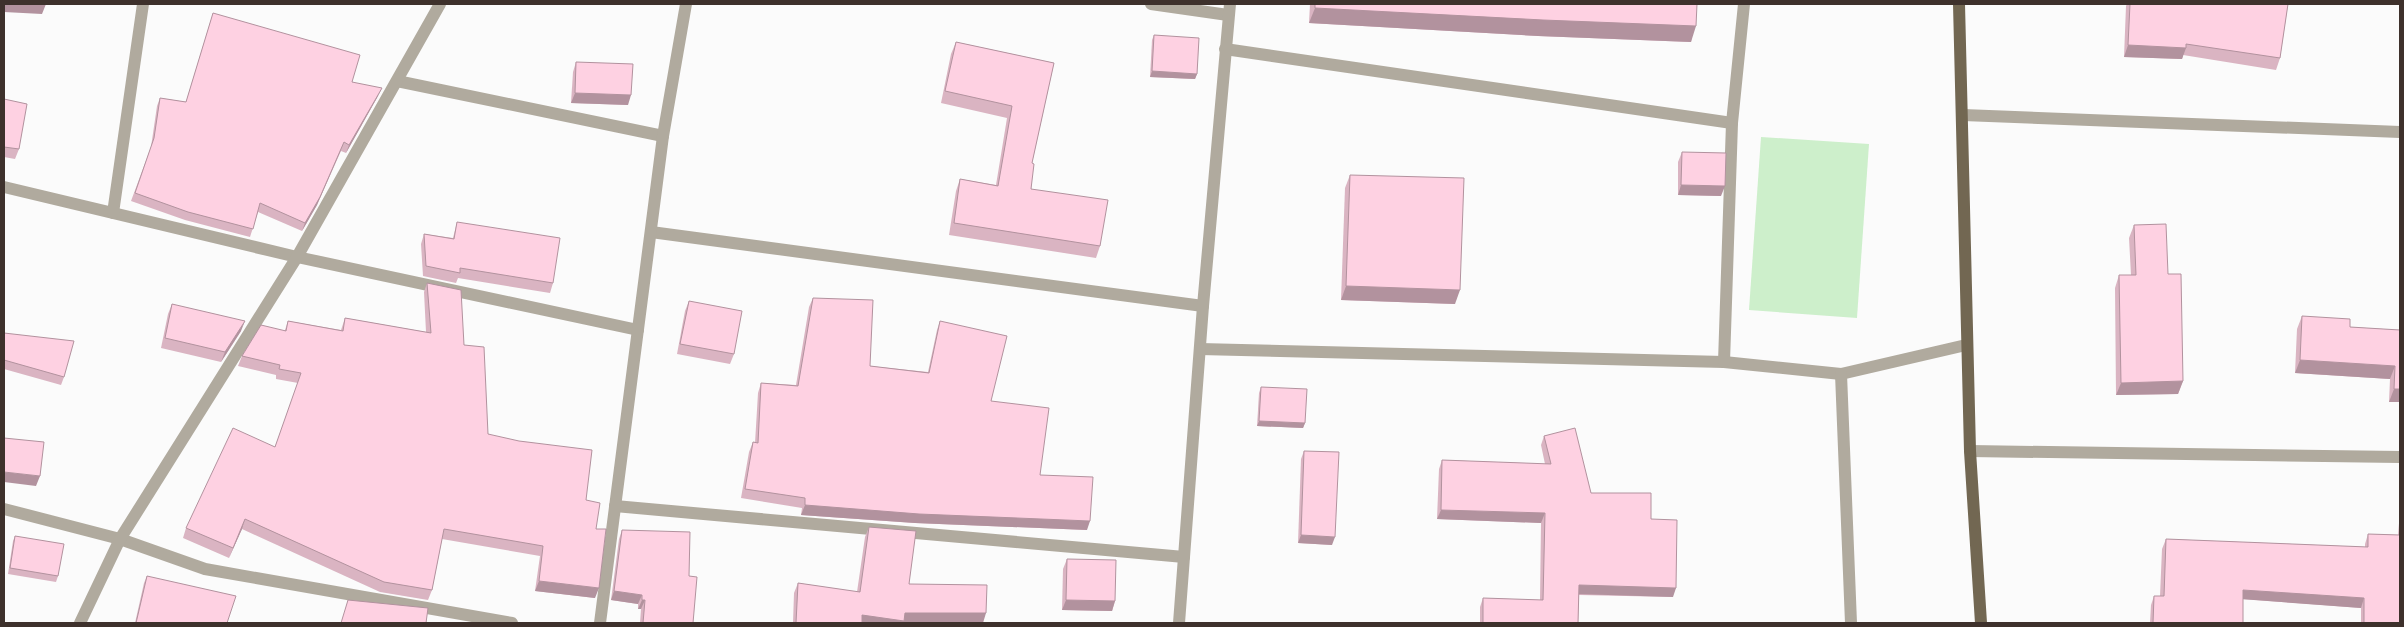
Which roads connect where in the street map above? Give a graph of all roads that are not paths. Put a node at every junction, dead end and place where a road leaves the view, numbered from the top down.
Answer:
1 (142, 4) edge
2 (440, 4) edge
3 (686, 4) edge
4 (1152, 4) edge
5 (1744, 4) edge
6 (1959, 4) edge
7 (1229, 10) edge
8 (1225, 49) junction
9 (397, 81) junction
10 (1963, 116) junction
11 (1732, 123) junction
12 (2400, 132) edge
13 (663, 136) junction
14 (4, 187) edge
15 (113, 213) junction
16 (651, 232) junction
17 (298, 257) junction
18 (1203, 306) junction
19 (638, 330) junction
20 (1966, 345) junction
21 (1200, 349) junction
22 (1724, 362) junction
23 (1841, 374) junction
24 (1970, 451) junction
25 (2400, 457) edge
26 (615, 506) junction
27 (4, 509) edge
28 (120, 539) junction
29 (1184, 557) junction
30 (80, 623) edge
31 (512, 623) edge
32 (600, 623) edge
33 (1179, 623) edge
34 (1851, 623) edge
35 (1980, 623) edge

1 - 15 street
2 - 9 street
3 - 13 street
4 - 7 street
5 - 11 street
6 - 10 main road
7 - 8 street
8 - 11 street
8 - 18 street
9 - 13 street
9 - 17 street
10 - 12 street
10 - 20 main road
11 - 22 street
13 - 16 street
14 - 15 street
15 - 17 street
16 - 18 street
16 - 19 street
17 - 19 street
17 - 28 street
18 - 21 street
19 - 26 street
20 - 23 street
20 - 24 main road
21 - 22 street
21 - 29 street
22 - 23 street
23 - 34 street
24 - 25 street
24 - 35 main road
26 - 29 street
26 - 32 street
27 - 28 street
28 - 30 street
28 - 31 street
29 - 33 street

